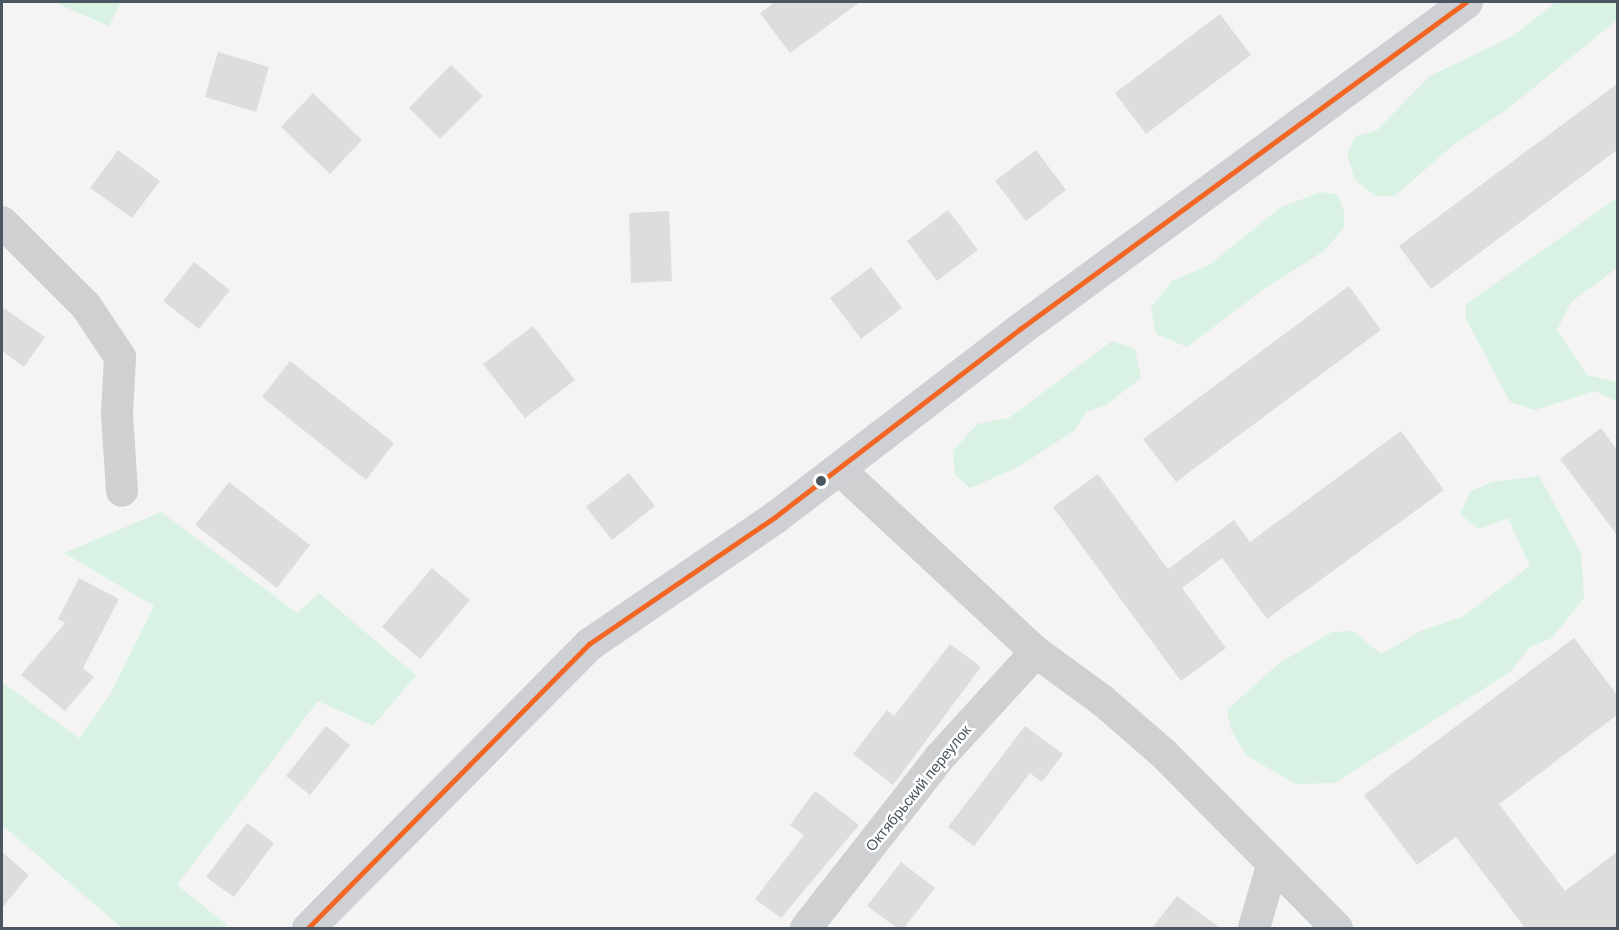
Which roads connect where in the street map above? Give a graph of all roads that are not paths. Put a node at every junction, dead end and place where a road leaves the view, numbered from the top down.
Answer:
1 (1466, 2) edge
2 (2, 222) edge
3 (839, 469) junction
4 (122, 491) dead end
5 (1036, 652) junction
6 (1272, 866) junction
7 (308, 928) edge
8 (806, 928) edge
9 (1254, 928) edge
10 (1337, 928) edge

1 - 3 main road
2 - 4 street
3 - 5 street
3 - 7 main road
5 - 6 street
5 - 8 street, Октябрьский переулок
6 - 9 street
6 - 10 street

